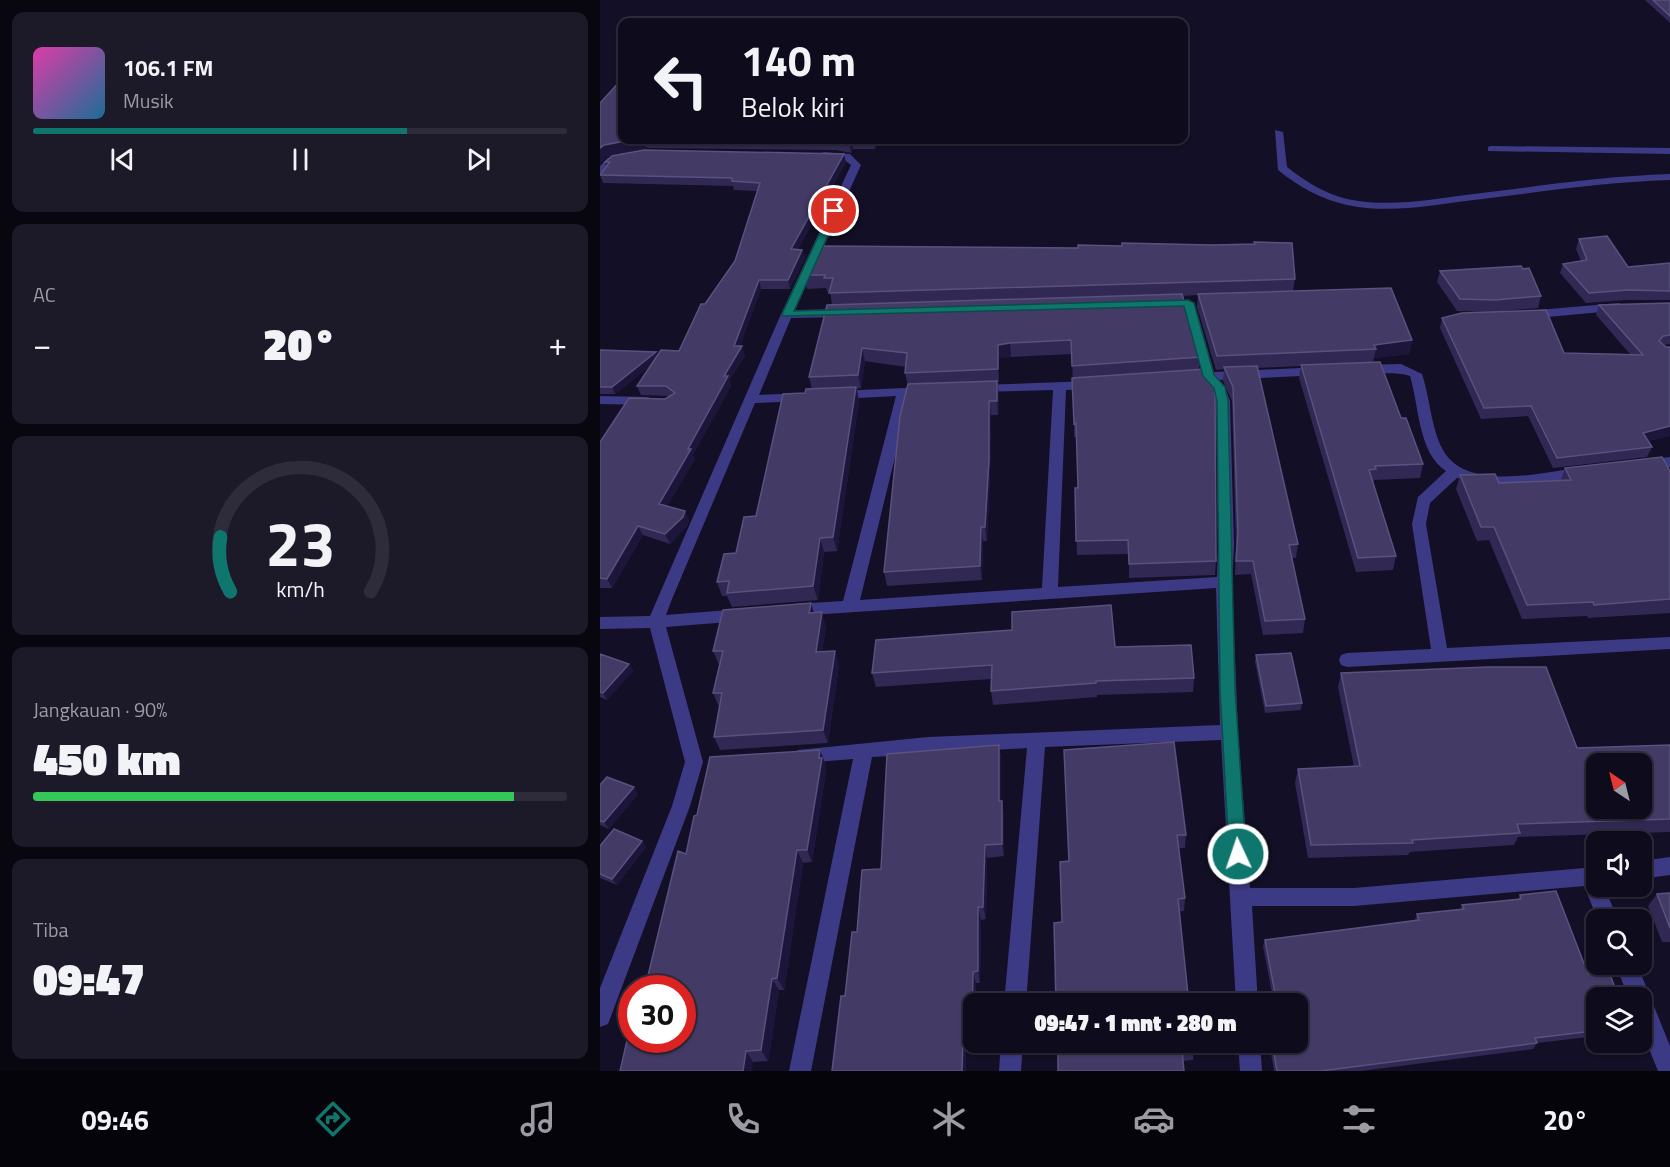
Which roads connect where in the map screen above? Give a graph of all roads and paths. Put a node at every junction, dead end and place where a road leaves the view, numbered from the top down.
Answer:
1 (1278, 132) dead end
2 (1491, 150) dead end
3 (1670, 151) edge
4 (815, 152) edge
5 (639, 154) edge
6 (600, 172) edge
7 (1670, 177) edge
8 (1188, 303) dead end
9 (1636, 306) edge
10 (858, 312) edge
11 (787, 314) junction
12 (1514, 316) edge
13 (1209, 376) junction
14 (1175, 379) edge
15 (1107, 384) edge
16 (1060, 386) junction
17 (971, 390) edge
18 (938, 391) edge
19 (904, 392) junction
20 (752, 399) junction
21 (600, 400) edge
22 (657, 402) edge
23 (1670, 462) edge
24 (1631, 466) edge
25 (1597, 470) edge
26 (1454, 471) junction
27 (1224, 582) junction
28 (1050, 593) junction
29 (850, 606) junction
30 (781, 611) edge
31 (759, 613) edge
32 (600, 622) edge
33 (656, 622) junction
34 (1670, 643) edge
35 (1440, 654) junction
36 (1347, 660) dead end
37 (1229, 732) junction
38 (1037, 741) junction
39 (864, 752) junction
40 (785, 757) edge
41 (717, 761) edge
42 (694, 762) junction
43 (1670, 866) edge
44 (1652, 868) edge
45 (1586, 877) edge
46 (1241, 897) junction
47 (1016, 993) edge
48 (1246, 993) edge
49 (604, 994) edge
50 (600, 1016) edge
51 (1652, 1029) edge
52 (1011, 1053) edge
53 (1250, 1053) edge
54 (800, 1071) edge
55 (1010, 1071) edge
56 (1251, 1071) edge
57 (1669, 1071) edge

1 - 7 street
2 - 3 street
4 - 11 street
5 - 6 street
8 - 13 street
9 - 12 street
10 - 11 street
11 - 20 street
13 - 14 street
13 - 26 street
13 - 27 street
15 - 16 street
16 - 17 street
16 - 28 street
18 - 19 street
19 - 20 street
19 - 29 street
20 - 33 street
21 - 22 street
23 - 24 street
25 - 26 street
26 - 35 street
27 - 28 street
27 - 37 street
28 - 29 street
29 - 30 street
31 - 33 street
32 - 33 street
33 - 42 street
34 - 35 street
35 - 36 street
37 - 38 street
37 - 46 street
38 - 39 street
38 - 47 street
39 - 40 street
39 - 54 street
41 - 42 street
42 - 49 street
43 - 44 street
45 - 46 street
46 - 48 street
49 - 50 street
51 - 57 street
52 - 55 street
53 - 56 street

